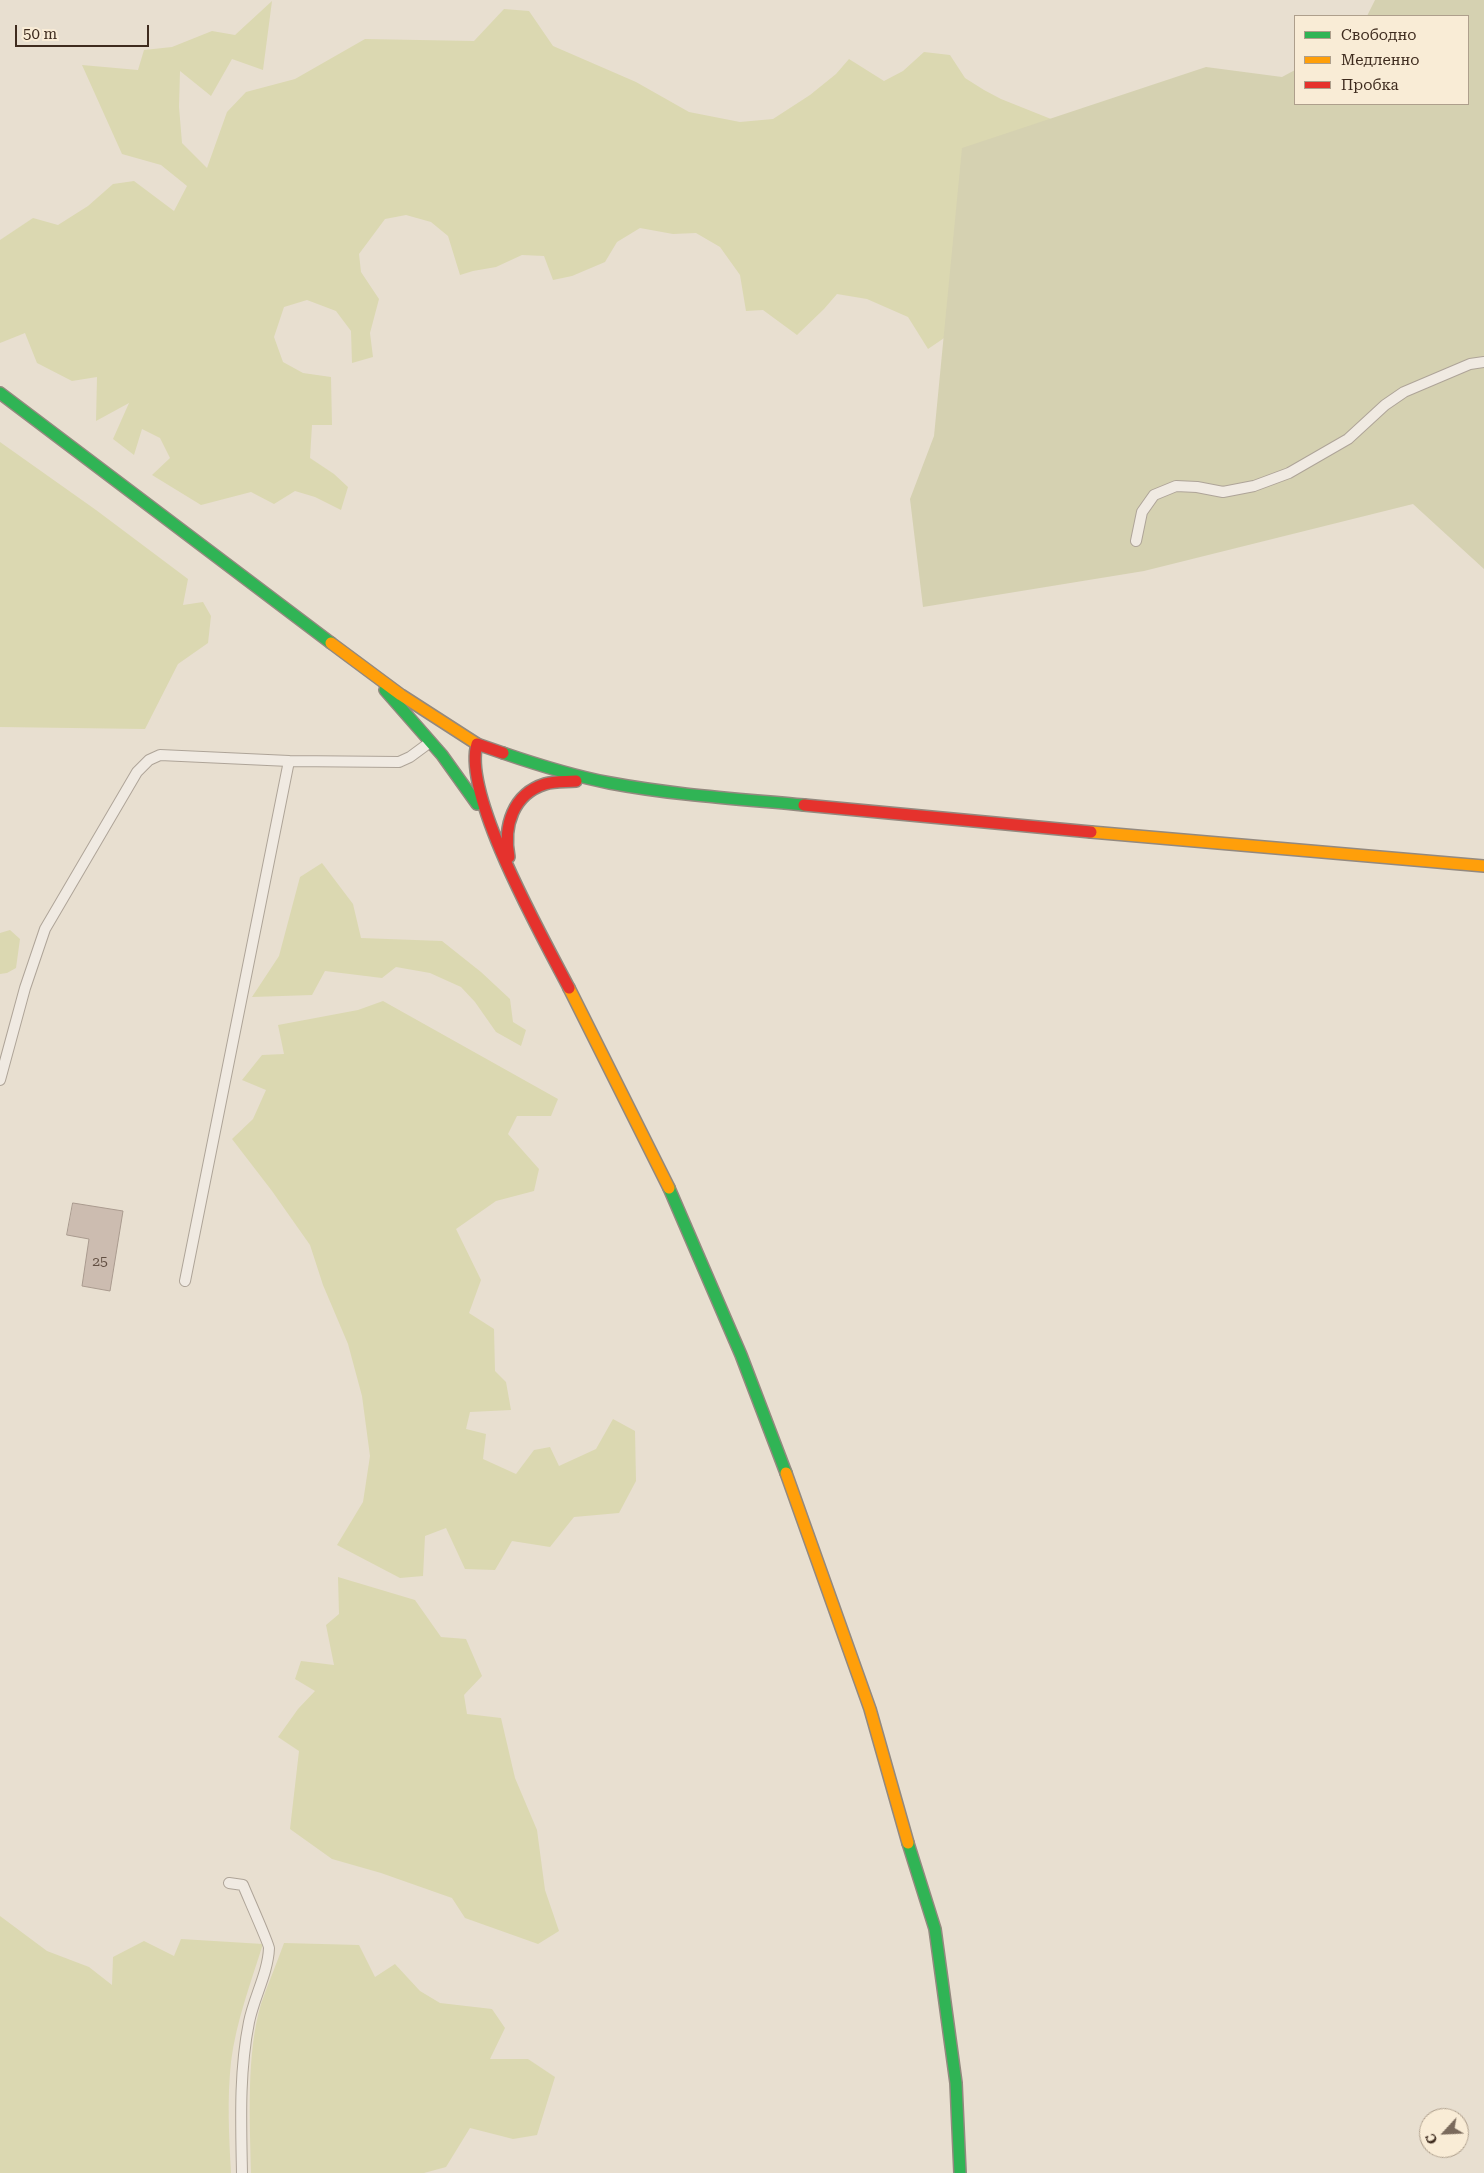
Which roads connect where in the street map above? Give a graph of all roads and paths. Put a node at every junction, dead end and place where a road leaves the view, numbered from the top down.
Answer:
1 (1484, 362) edge
2 (0, 393) edge
3 (1136, 541) dead end
4 (340, 650) junction
5 (430, 743) junction
6 (477, 744) junction
7 (289, 761) junction
8 (611, 783) junction
9 (494, 834) junction
10 (1484, 866) edge
11 (520, 892) junction
12 (0, 1080) edge
13 (186, 1282) dead end
14 (229, 1883) dead end
15 (242, 2173) edge
16 (960, 2173) edge

1 - 3 lane
2 - 4 main road
4 - 5 main road
4 - 6 main road
5 - 7 lane
5 - 9 main road
6 - 8 main road
6 - 9 main road
7 - 12 lane
7 - 13 lane
8 - 10 main road
8 - 11 main road
9 - 11 main road
11 - 16 main road
14 - 15 lane

